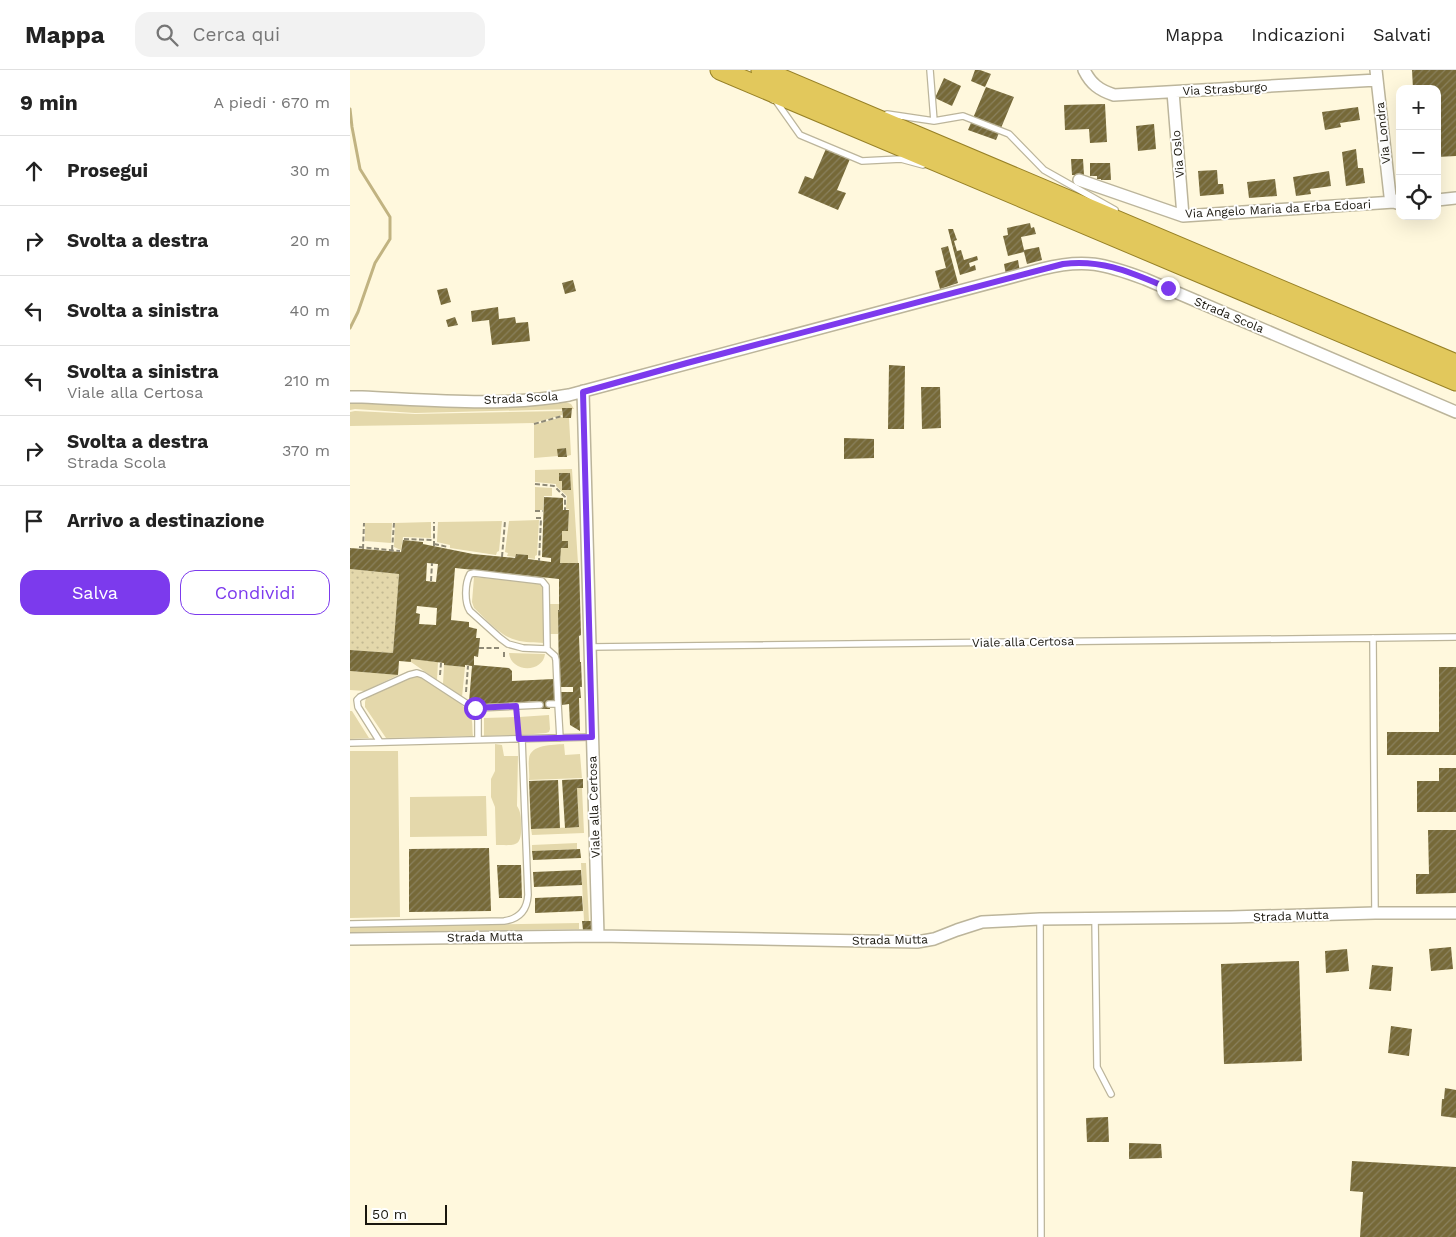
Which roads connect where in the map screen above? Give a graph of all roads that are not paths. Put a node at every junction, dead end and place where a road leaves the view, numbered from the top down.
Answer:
1 (713, 70) edge
2 (720, 70) edge
3 (761, 70) edge
4 (930, 70) edge
5 (1084, 70) edge
6 (1376, 75) edge
7 (792, 83) junction
8 (1173, 92) junction
9 (865, 107) dead end
10 (883, 113) dead end
11 (934, 121) junction
12 (928, 166) dead end
13 (937, 169) dead end
14 (1079, 180) dead end
15 (1007, 191) junction
16 (1456, 198) edge
17 (1395, 200) edge
18 (1441, 200) edge
19 (1118, 212) dead end
20 (1183, 216) junction
21 (1126, 217) dead end
22 (1174, 245) junction
23 (1456, 364) edge
24 (1456, 381) edge
25 (583, 392) junction
26 (350, 397) edge
27 (1456, 412) edge
28 (1456, 637) edge
29 (1373, 638) junction
30 (590, 647) junction
31 (547, 648) junction
32 (549, 704) dead end
33 (558, 704) junction
34 (540, 705) dead end
35 (478, 708) junction
36 (592, 737) junction
37 (560, 738) junction
38 (521, 739) junction
39 (478, 740) junction
40 (380, 742) junction
41 (350, 743) edge
42 (1375, 913) junction
43 (1456, 913) edge
44 (1095, 918) junction
45 (1040, 919) junction
46 (350, 924) edge
47 (598, 936) junction
48 (350, 939) edge
49 (1111, 1094) dead end
50 (1041, 1237) edge

1 - 12 lane
2 - 15 highway
3 - 7 highway
4 - 11 lane
5 - 8 street, Via Strasburgo
6 - 8 street, Via Strasburgo
6 - 17 street, Via Londra
7 - 9 lane
7 - 22 highway
8 - 20 street, Via Oslo
10 - 11 lane
11 - 19 lane
13 - 15 lane
14 - 20 street, Via Angelo Maria da Erba Edoari
15 - 24 highway
16 - 18 street
17 - 20 street, Via Angelo Maria da Erba Edoari
21 - 22 lane
22 - 23 highway
25 - 26 street, Strada Scola
25 - 27 street, Strada Scola
25 - 30 street, Viale alla Certosa
28 - 29 lane, Viale alla Certosa
29 - 30 lane, Viale alla Certosa
29 - 42 lane
30 - 36 street, Viale alla Certosa
31 - 31 lane
31 - 33 lane
32 - 33 lane
33 - 37 lane
34 - 35 lane
35 - 39 lane
35 - 40 lane
36 - 37 lane
36 - 47 street, Viale alla Certosa
37 - 38 lane
38 - 39 lane
38 - 46 lane
39 - 40 lane
40 - 41 lane
42 - 43 street, Strada Mutta
42 - 44 street, Strada Mutta
44 - 45 street, Strada Mutta
44 - 49 lane
45 - 47 street, Strada Mutta
45 - 50 lane
47 - 48 street, Strada Mutta

